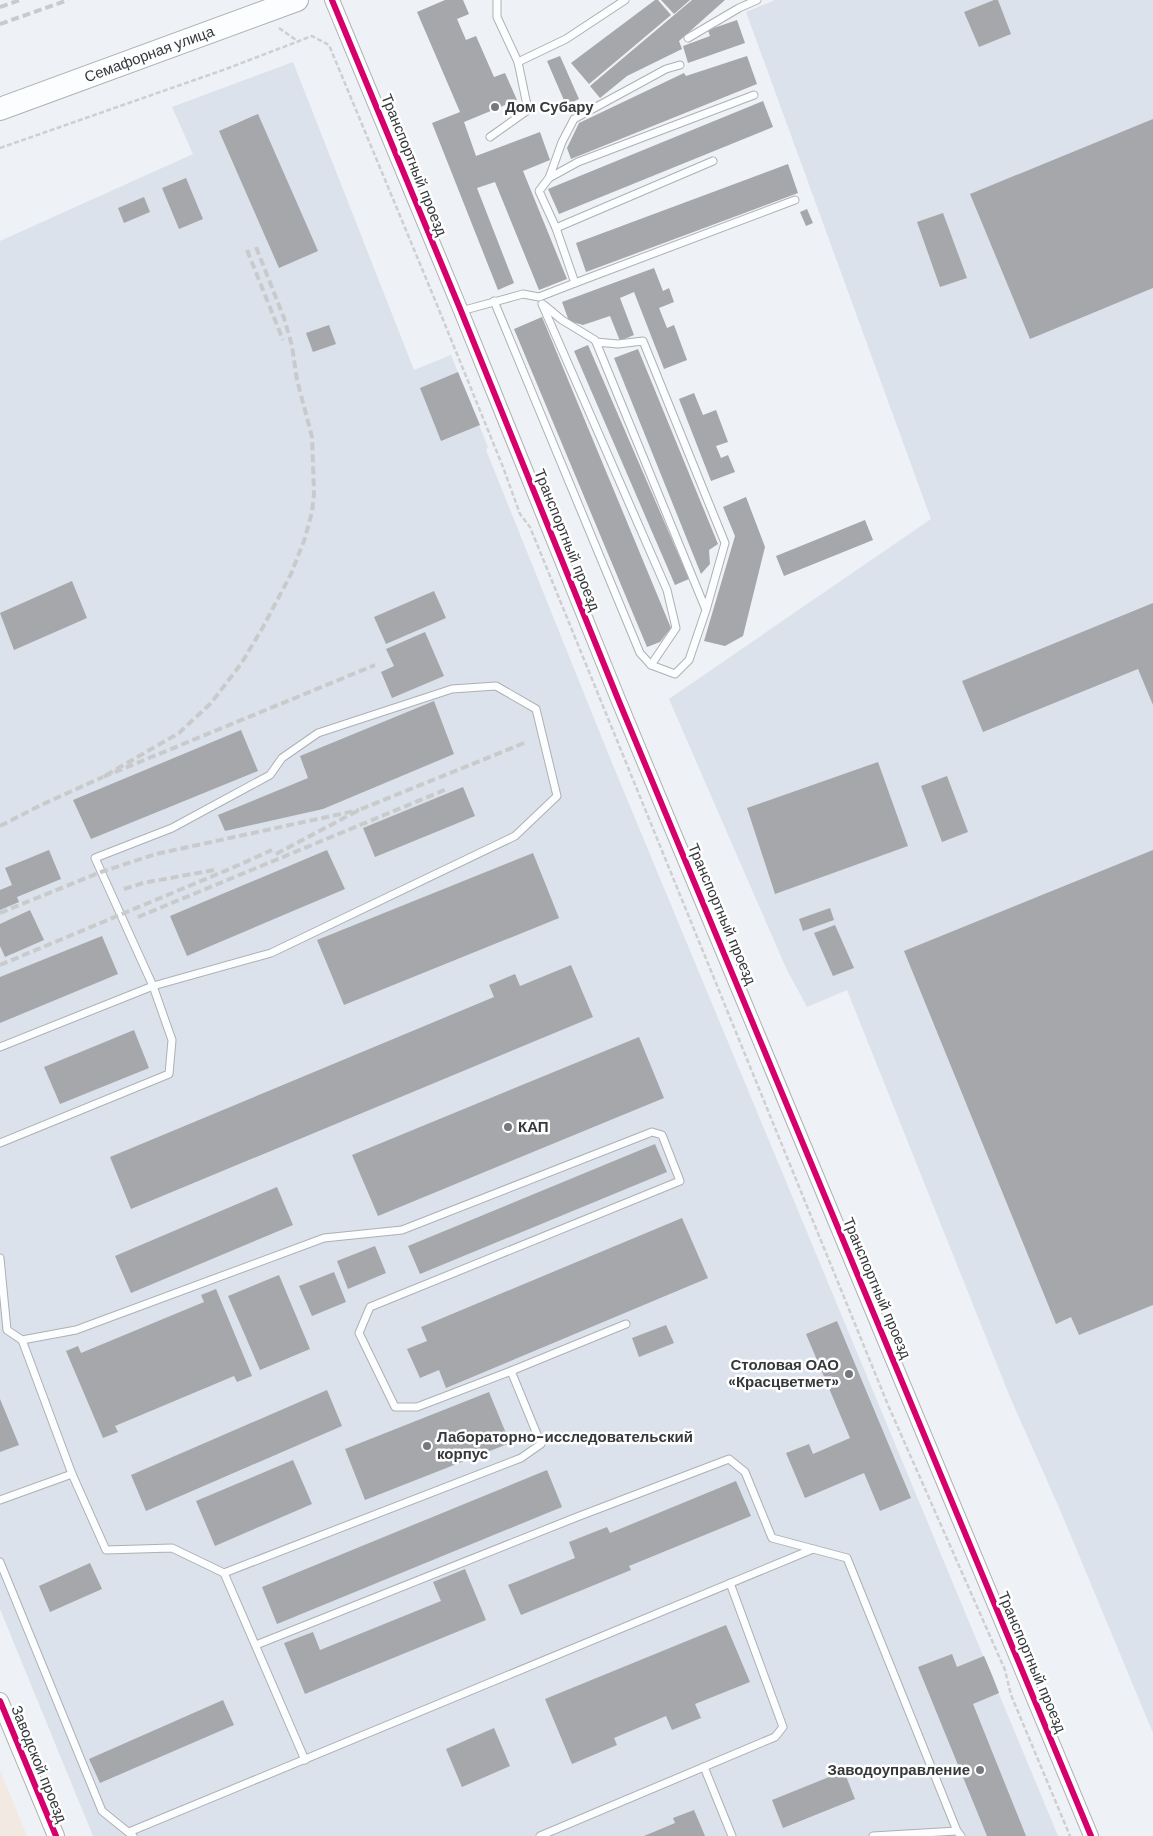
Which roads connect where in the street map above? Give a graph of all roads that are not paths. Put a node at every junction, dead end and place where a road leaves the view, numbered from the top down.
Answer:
1 (297, 0) edge
2 (332, 0) edge
3 (497, 0) edge
4 (625, 0) edge
5 (756, 0) edge
6 (688, 38) dead end
7 (518, 62) junction
8 (680, 65) dead end
9 (754, 95) dead end
10 (0, 109) edge
11 (490, 137) dead end
12 (713, 162) dead end
13 (549, 178) junction
14 (795, 200) dead end
15 (556, 228) junction
16 (575, 283) junction
17 (494, 301) junction
18 (540, 301) junction
19 (461, 311) junction
20 (596, 342) junction
21 (706, 610) junction
22 (651, 665) junction
23 (153, 986) junction
24 (0, 1047) edge
25 (0, 1143) edge
26 (0, 1258) edge
27 (626, 1324) dead end
28 (22, 1340) junction
29 (512, 1371) junction
30 (72, 1474) junction
31 (0, 1500) edge
32 (813, 1549) junction
33 (0, 1562) edge
34 (224, 1573) junction
35 (730, 1584) junction
36 (256, 1645) junction
37 (0, 1700) edge
38 (305, 1760) junction
39 (704, 1767) junction
40 (959, 1833) edge
41 (131, 1834) edge
42 (56, 1836) edge
43 (540, 1836) edge
44 (732, 1836) edge
45 (873, 1836) edge
46 (1091, 1836) edge

1 - 10 highway, Семафорная улица
2 - 19 street, Транспортный проезд
3 - 7 lane
4 - 7 lane
5 - 6 lane
7 - 11 lane
8 - 13 lane
9 - 13 lane
12 - 15 lane
13 - 15 lane
14 - 16 lane
15 - 16 lane
16 - 18 lane
17 - 18 lane
17 - 19 lane
17 - 22 lane
18 - 20 lane
18 - 22 lane
19 - 46 street, Транспортный проезд
20 - 21 lane
20 - 21 lane
21 - 22 lane
23 - 23 lane
23 - 24 lane
23 - 25 lane
26 - 28 lane
27 - 29 lane
28 - 29 lane
28 - 30 lane
29 - 34 lane
30 - 31 lane
30 - 34 lane
32 - 35 lane
32 - 36 lane
32 - 40 lane
33 - 41 lane
34 - 36 lane
35 - 38 lane
35 - 39 lane
36 - 38 lane
37 - 42 street, Заводской проезд
38 - 41 lane
39 - 43 lane
39 - 44 lane
40 - 45 lane

